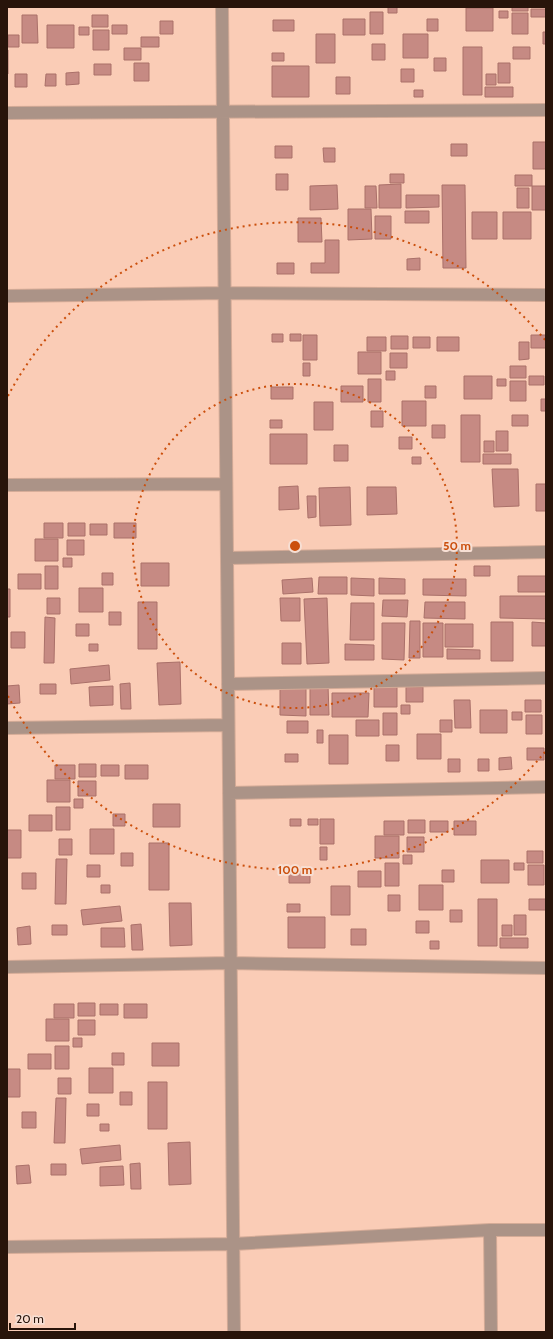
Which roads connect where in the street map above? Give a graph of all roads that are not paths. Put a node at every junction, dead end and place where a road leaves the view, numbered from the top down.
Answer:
1 (222, 7) edge
2 (546, 110) edge
3 (223, 111) junction
4 (7, 113) edge
5 (225, 293) junction
6 (546, 295) edge
7 (7, 296) edge
8 (226, 484) junction
9 (7, 485) edge
10 (546, 552) edge
11 (227, 558) junction
12 (546, 678) edge
13 (228, 684) junction
14 (228, 725) junction
15 (7, 728) edge
16 (546, 787) edge
17 (229, 793) junction
18 (230, 963) junction
19 (7, 967) edge
20 (546, 968) edge
21 (490, 1230) junction
22 (546, 1230) edge
23 (234, 1244) junction
24 (7, 1247) edge
25 (234, 1332) edge
26 (491, 1332) edge

1 - 3 street
2 - 3 street
3 - 4 street
3 - 5 street
5 - 6 street
5 - 7 street
5 - 8 street
8 - 9 street
8 - 11 street
10 - 11 street
11 - 13 street
12 - 13 street
13 - 14 street
14 - 15 street
14 - 17 street
16 - 17 street
17 - 18 street
18 - 19 street
18 - 20 street
18 - 23 street
21 - 22 street
21 - 23 street
21 - 26 street
23 - 24 street
23 - 25 street

